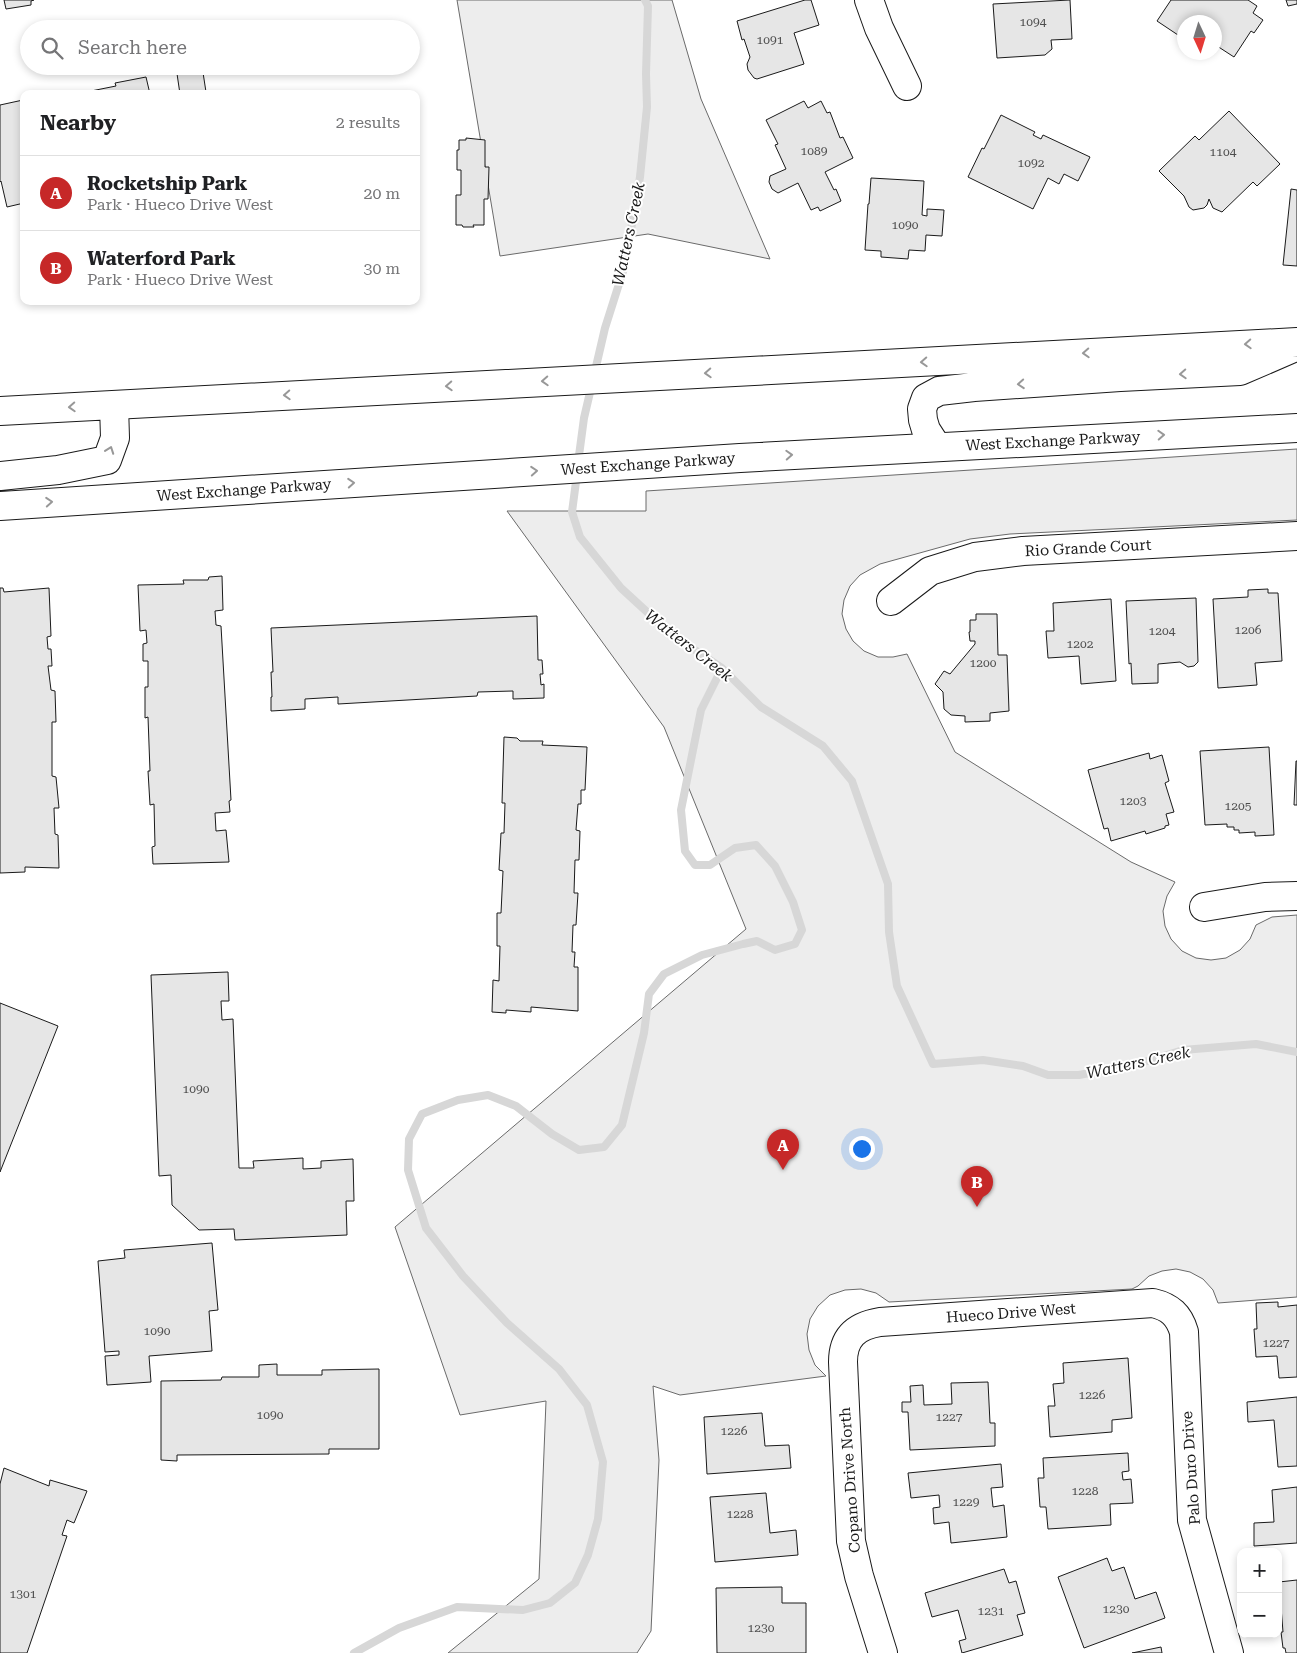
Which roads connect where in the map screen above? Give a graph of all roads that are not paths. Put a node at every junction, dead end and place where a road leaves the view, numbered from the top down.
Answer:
1 (869, 0) edge
2 (908, 86) dead end
3 (1297, 342) edge
4 (1297, 347) edge
5 (114, 405) junction
6 (0, 411) edge
7 (1297, 428) edge
8 (937, 447) junction
9 (0, 476) edge
10 (0, 506) edge
11 (1297, 536) edge
12 (891, 601) dead end
13 (1297, 896) edge
14 (1204, 907) dead end
15 (1174, 1312) joint
16 (850, 1335) joint
17 (883, 1653) edge
18 (1229, 1653) edge

1 - 2 main road
3 -> 5 main road
4 -> 8 main road
5 -> 6 main road
9 -> 5 main road
8 -> 7 main road, West Exchange Parkway
10 -> 8 main road, West Exchange Parkway
11 - 12 main road, Rio Grande Court
13 - 14 main road
15 - 16 main road, Hueco Drive West
15 - 18 main road, Palo Duro Drive
16 - 17 main road, Copano Drive North

